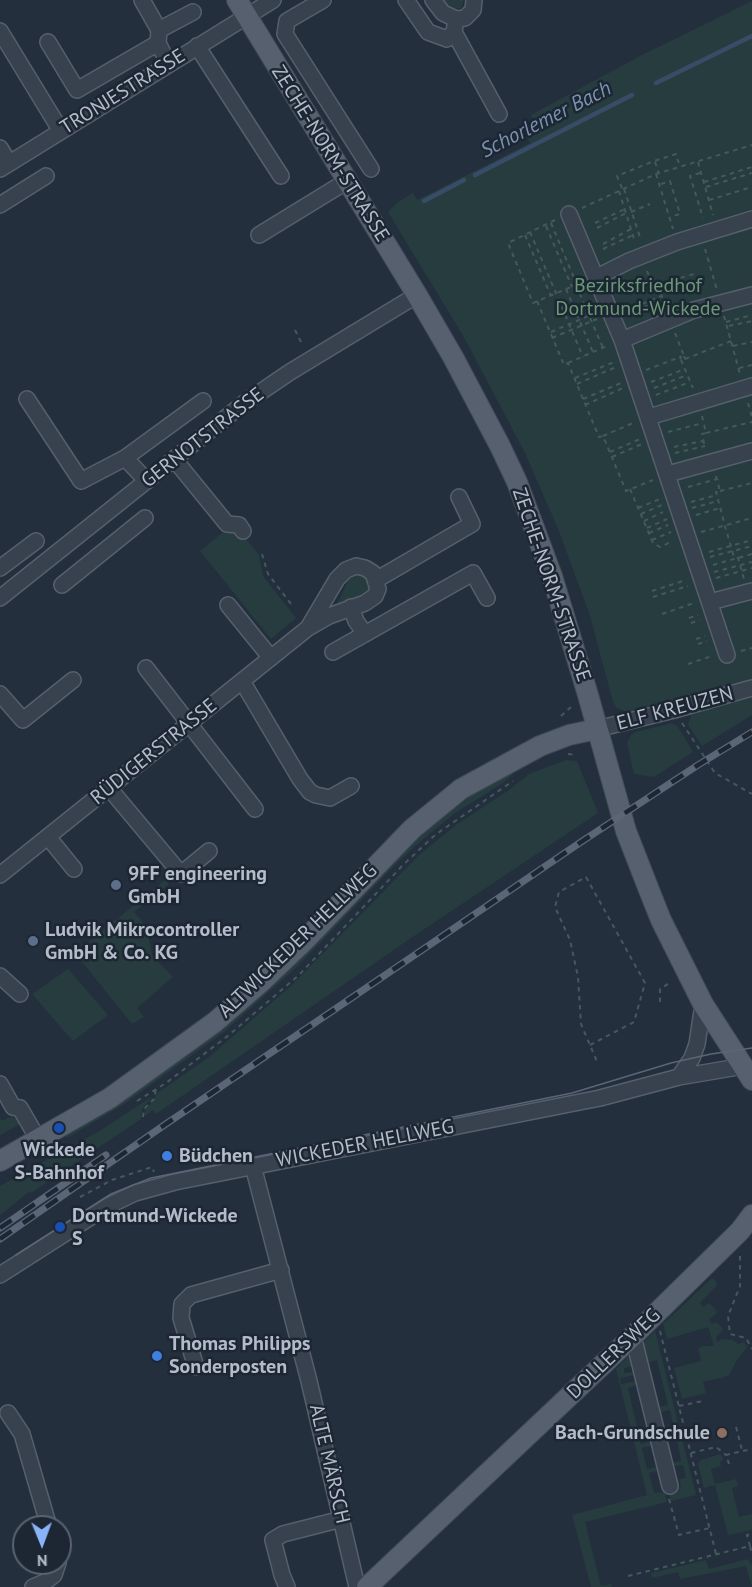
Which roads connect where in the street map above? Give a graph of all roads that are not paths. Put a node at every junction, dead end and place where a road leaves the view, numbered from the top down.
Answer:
1 (142, 0) edge
2 (273, 0) edge
3 (323, 0) edge
4 (406, 0) edge
5 (433, 0) edge
6 (474, 0) edge
7 (241, 8) edge
8 (194, 12) dead end
9 (455, 26) junction
10 (0, 31) edge
11 (158, 37) junction
12 (48, 42) dead end
13 (197, 46) junction
14 (169, 63) junction
15 (499, 114) dead end
16 (61, 131) junction
17 (0, 148) edge
18 (5, 166) edge
19 (371, 169) dead end
20 (46, 176) dead end
21 (281, 176) dead end
22 (347, 181) junction
23 (0, 205) edge
24 (562, 217) road end
25 (752, 219) edge
26 (259, 235) dead end
27 (597, 277) junction
28 (417, 295) junction
29 (752, 295) edge
30 (622, 340) junction
31 (748, 387) edge
32 (27, 399) dead end
33 (203, 401) dead end
34 (648, 417) junction
35 (752, 451) edge
36 (125, 458) junction
37 (174, 459) junction
38 (668, 474) junction
39 (147, 481) junction
40 (459, 497) dead end
41 (145, 518) dead end
42 (243, 531) dead end
43 (36, 541) dead end
44 (71, 543) junction
45 (89, 563) junction
46 (0, 568) edge
47 (376, 580) junction
48 (62, 585) dead end
49 (750, 591) edge
50 (1, 597) edge
51 (488, 598) dead end
52 (709, 600) junction
53 (228, 605) dead end
54 (351, 608) junction
55 (308, 628) junction
56 (365, 634) junction
57 (333, 652) dead end
58 (727, 653) road end
59 (271, 658) junction
60 (146, 668) dead end
61 (73, 680) dead end
62 (242, 681) junction
63 (752, 688) edge
64 (0, 694) edge
65 (189, 723) junction
66 (597, 729) junction
67 (351, 786) dead end
68 (109, 788) junction
69 (255, 809) dead end
70 (48, 837) junction
71 (209, 851) dead end
72 (74, 869) dead end
73 (0, 875) edge
74 (0, 976) edge
75 (20, 994) dead end
76 (703, 1004) junction
77 (749, 1071) edge
78 (679, 1077) junction
79 (0, 1084) edge
80 (38, 1139) junction
81 (0, 1161) edge
82 (253, 1166) junction
83 (752, 1215) edge
84 (281, 1270) junction
85 (0, 1275) edge
86 (633, 1336) junction
87 (196, 1367) dead end
88 (8, 1413) dead end
89 (670, 1486) road end
90 (46, 1515) edge
91 (342, 1519) junction
92 (54, 1575) edge
93 (33, 1587) edge
94 (287, 1587) edge
95 (357, 1587) edge
96 (367, 1587) edge

1 - 11 street
2 - 7 street, TRONJESTRASSE
3 - 19 street
4 - 9 street
5 - 9 street
6 - 9 street
7 - 13 street, TRONJESTRASSE
7 - 22 main road, ZECHE-NORM-STRASSE
8 - 11 street
9 - 15 street
10 - 16 street
11 - 12 street
11 - 14 street
13 - 14 street, TRONJESTRASSE
13 - 21 street
14 - 16 street, TRONJESTRASSE
16 - 18 street, TRONJESTRASSE
17 - 18 street
20 - 23 street
22 - 26 street
22 - 28 main road, ZECHE-NORM-STRASSE
24 - 27 street
25 - 27 street
27 - 30 street
28 - 37 street, GERNOTSTRASSE
28 - 66 main road, ZECHE-NORM-STRASSE
29 - 30 street
30 - 34 street
31 - 34 street
32 - 36 street
33 - 36 street
34 - 38 street
35 - 38 street
36 - 39 street
37 - 39 street, GERNOTSTRASSE
37 - 42 street
38 - 52 street
39 - 44 street, GERNOTSTRASSE
40 - 47 street
41 - 45 street
43 - 46 street
44 - 45 street
44 - 50 street, GERNOTSTRASSE
45 - 48 street
47 - 54 street, RÜDIGERSTRASSE
47 - 55 street, RÜDIGERSTRASSE
49 - 52 street
51 - 56 street
52 - 58 street
53 - 59 street
54 - 55 street, RÜDIGERSTRASSE
54 - 56 street
55 - 59 street, RÜDIGERSTRASSE
56 - 57 street
59 - 62 street, RÜDIGERSTRASSE
60 - 65 street
61 - 64 street
62 - 65 street, RÜDIGERSTRASSE
62 - 67 street
63 - 66 street, ELF KREUZEN
65 - 68 street, RÜDIGERSTRASSE
65 - 69 street
66 - 76 main road, ZECHE-NORM-STRASSE
66 - 80 main road, ALTWICKEDER HELLWEG
68 - 70 street, RÜDIGERSTRASSE
68 - 71 street
70 - 72 street
70 - 73 street, RÜDIGERSTRASSE
74 - 75 street
76 - 77 main road, ZECHE-NORM-STRASSE
76 - 78 street
77 - 78 street, WICKEDER HELLWEG
78 - 82 street, WICKEDER HELLWEG
79 - 80 street
80 - 81 main road, ALTWICKEDER HELLWEG
82 - 84 street, ALTE MÄRSCH
82 - 85 street, WICKEDER HELLWEG
83 - 86 main road, DOLLERSWEG
84 - 87 street
84 - 91 street, ALTE MÄRSCH
86 - 89 street
86 - 96 main road, DOLLERSWEG
88 - 90 street
91 - 94 street
91 - 95 street, ALTE MÄRSCH
92 - 93 street

